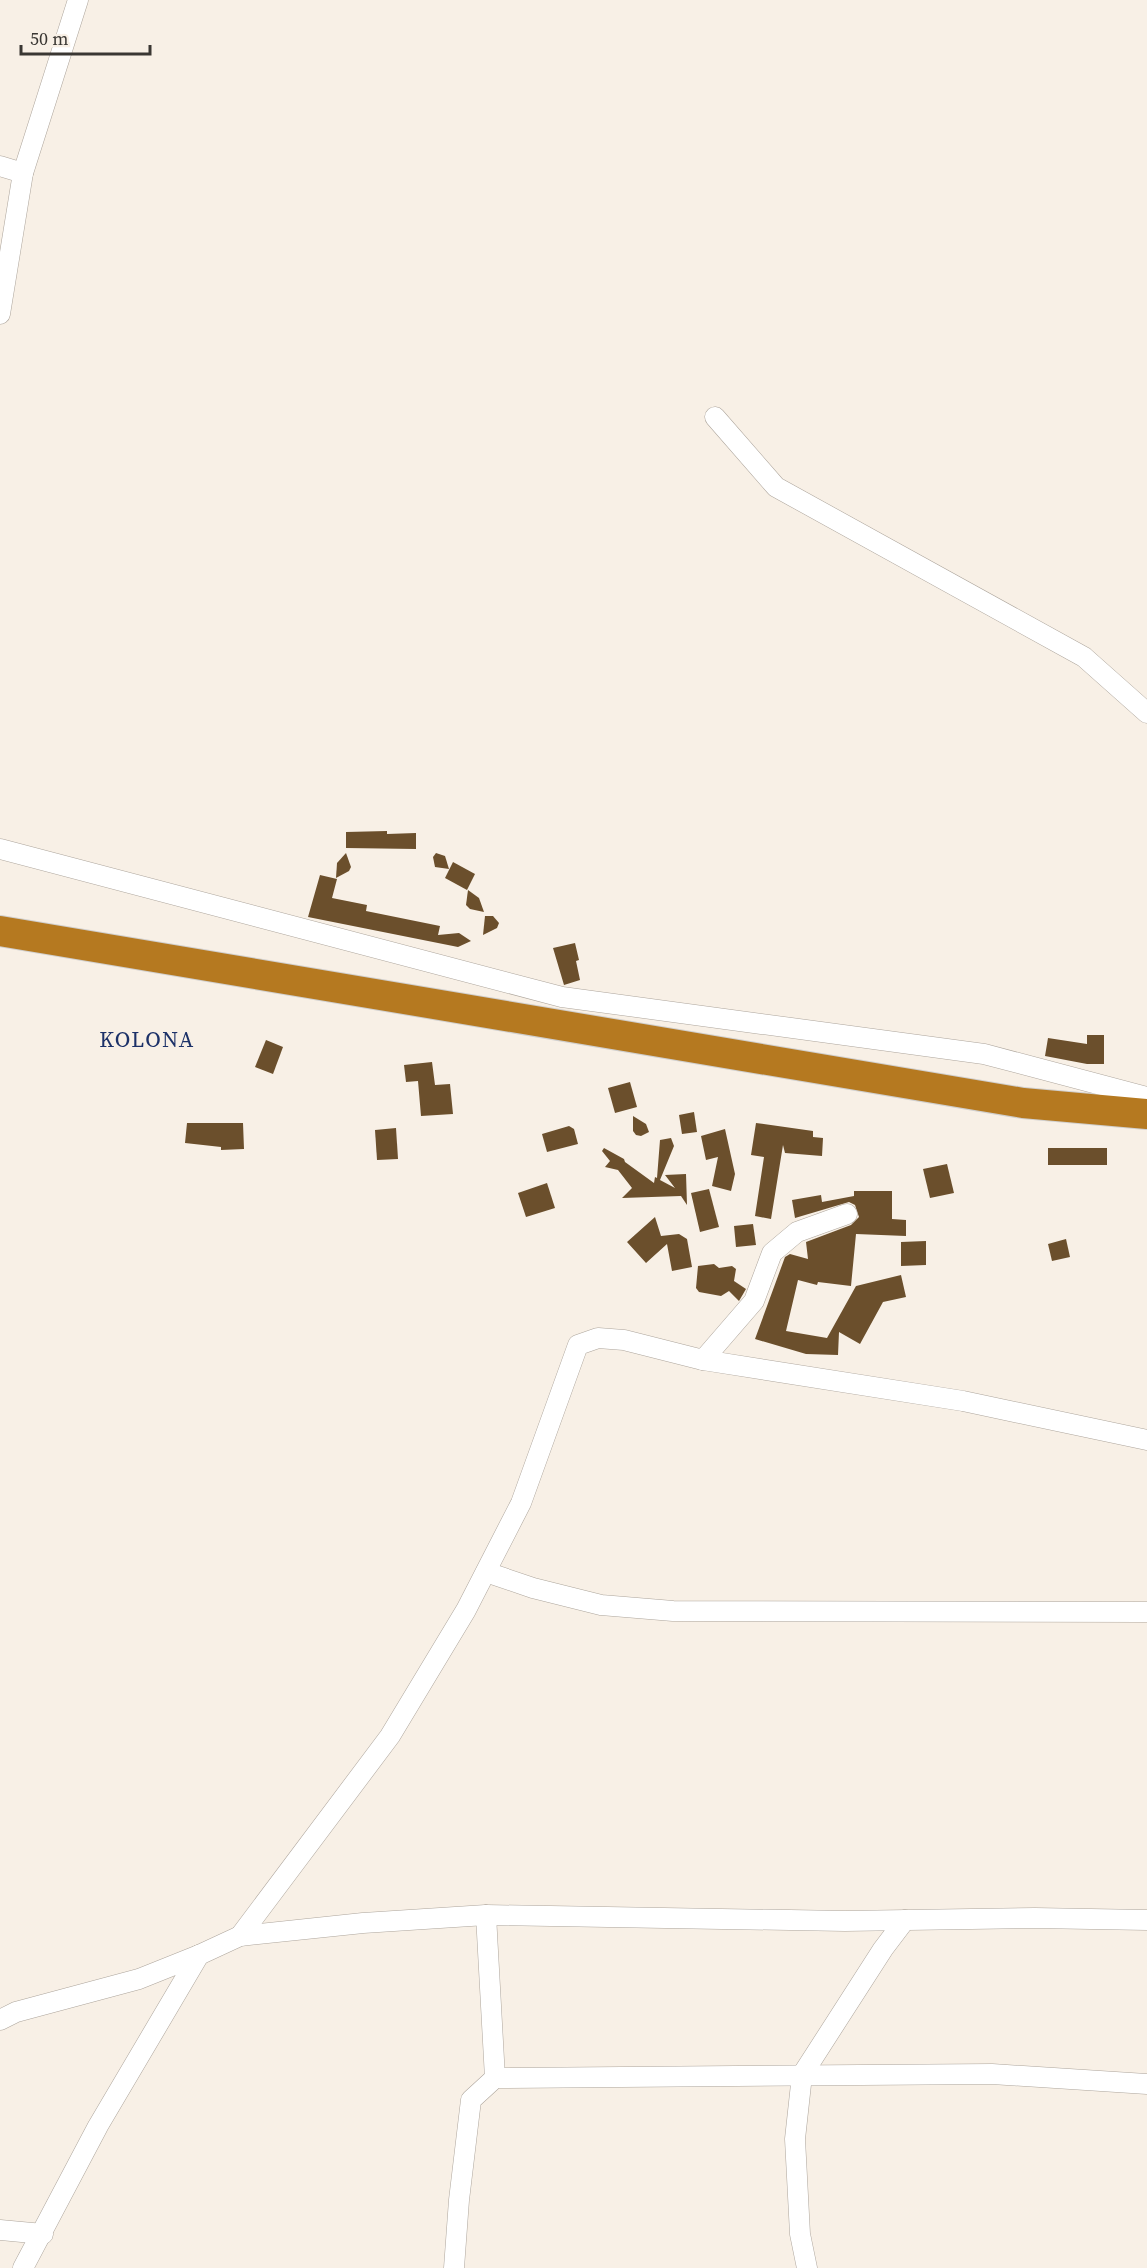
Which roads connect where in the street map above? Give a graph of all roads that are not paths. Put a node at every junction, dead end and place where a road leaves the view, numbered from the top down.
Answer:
1 (78, 0) edge
2 (0, 166) edge
3 (23, 173) junction
4 (0, 314) edge
5 (715, 417) dead end
6 (1147, 713) edge
7 (0, 849) edge
8 (0, 930) edge
9 (1147, 1097) edge
10 (1147, 1114) edge
11 (847, 1214) dead end
12 (704, 1360) junction
13 (1147, 1440) edge
14 (486, 1572) junction
15 (1147, 1612) edge
16 (486, 1915) junction
17 (905, 1920) junction
18 (1147, 1920) edge
19 (240, 1936) junction
20 (199, 1955) junction
21 (0, 2020) edge
22 (802, 2075) junction
23 (495, 2078) junction
24 (1147, 2084) edge
25 (0, 2230) edge
26 (43, 2234) junction
27 (23, 2268) edge
28 (454, 2268) edge
29 (807, 2268) edge

1 - 3 street
2 - 3 street
3 - 4 street
5 - 6 street
7 - 9 street
8 - 10 highway
11 - 12 street
12 - 13 street
12 - 14 street
14 - 15 street
14 - 19 street
16 - 17 street
16 - 19 street
16 - 23 street
17 - 18 street
17 - 22 street
19 - 20 street
20 - 21 street
20 - 26 street
22 - 23 street
22 - 24 street
22 - 29 street
23 - 28 street
25 - 26 street
26 - 27 street

